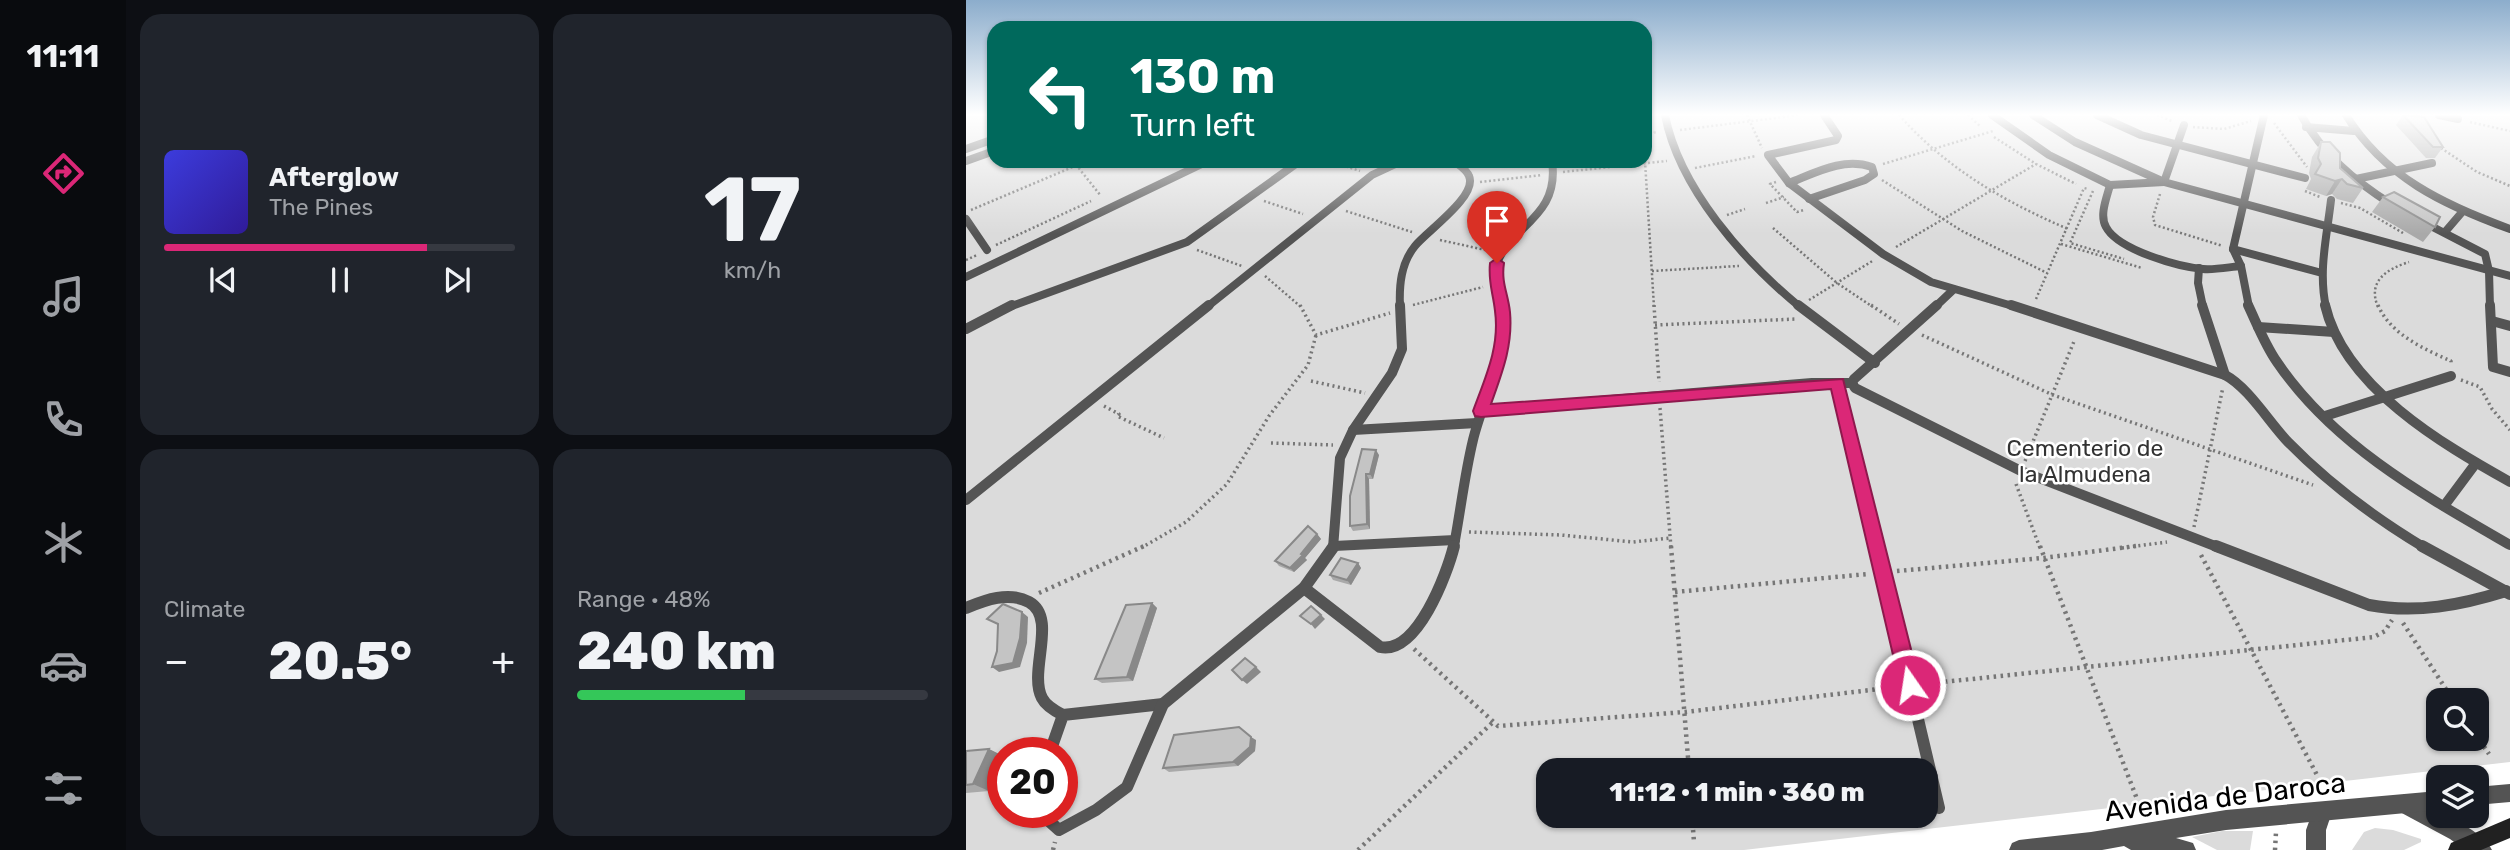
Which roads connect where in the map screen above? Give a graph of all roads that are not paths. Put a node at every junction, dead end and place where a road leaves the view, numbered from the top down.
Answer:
1 (1679, 155) edge
2 (1770, 155) edge
3 (2049, 155) edge
4 (2104, 155) edge
5 (2175, 155) edge
6 (2212, 155) edge
7 (2255, 155) edge
8 (2326, 155) edge
9 (2375, 155) edge
10 (2432, 163) dead end
11 (2253, 165) junction
12 (1193, 168) edge
13 (1291, 168) edge
14 (1387, 168) edge
15 (1462, 168) edge
16 (1554, 168) edge
17 (2395, 172) junction
18 (2305, 178) road end
19 (2356, 179) junction
20 (2164, 182) junction
21 (1788, 183) junction
22 (2110, 185) junction
23 (1809, 199) junction
24 (2331, 200) road end
25 (2242, 204) junction
26 (2403, 211) edge
27 (2463, 211) junction
28 (2413, 216) edge
29 (966, 219) edge
30 (2328, 227) junction
31 (2510, 229) edge
32 (2445, 232) junction
33 (2233, 249) junction
34 (987, 250) road end
35 (2241, 266) junction
36 (2199, 268) junction
37 (2489, 271) junction
38 (2322, 273) junction
39 (2510, 276) edge
40 (966, 277) edge
41 (1953, 290) junction
42 (2492, 321) junction
43 (2510, 326) edge
44 (2258, 327) junction
45 (966, 329) edge
46 (2334, 331) junction
47 (1875, 363) junction
48 (2510, 372) edge
49 (2225, 375) junction
50 (2451, 376) road end
51 (1838, 383) junction
52 (1852, 383) junction
53 (2387, 397) junction
54 (1481, 411) junction
55 (2325, 416) junction
56 (1477, 423) junction
57 (1353, 430) junction
58 (2476, 463) junction
59 (2510, 482) edge
60 (966, 500) edge
61 (2444, 506) junction
62 (1456, 536) junction
63 (1334, 545) junction
64 (2510, 545) edge
65 (1304, 588) junction
66 (2508, 593) edge
67 (966, 608) edge
68 (1163, 704) junction
69 (1063, 715) junction
70 (1055, 737) edge
71 (2510, 793) edge
72 (2489, 795) edge
73 (2426, 801) edge
74 (2403, 804) junction
75 (1940, 808) dead end
76 (2322, 812) junction
77 (1078, 820) edge
78 (2510, 828) edge
79 (2091, 842) junction
80 (2471, 848) edge
81 (2019, 850) edge
82 (2186, 850) edge
83 (2316, 850) edge

1 - 47 lane
2 - 21 lane
3 - 22 lane
4 - 20 lane
5 - 20 lane
6 - 11 lane
7 - 11 lane
8 - 19 lane
9 - 17 lane
10 - 17 lane
11 - 18 lane
11 - 25 lane
12 - 40 lane
13 - 45 lane
14 - 60 lane
15 - 57 lane
16 - 54 lane
17 - 19 lane
17 - 27 lane
19 - 26 lane
20 - 22 lane
20 - 25 lane
21 - 23 lane
21 - 23 lane
22 - 36 lane
23 - 41 lane
24 - 30 lane
25 - 30 lane
25 - 33 lane
27 - 31 lane
27 - 32 lane
28 - 32 lane
29 - 34 lane
30 - 37 lane
30 - 38 lane
32 - 37 lane
33 - 35 lane
33 - 38 lane
35 - 36 lane
35 - 44 lane
36 - 49 lane
37 - 39 lane
37 - 42 lane
38 - 46 lane
41 - 47 lane
41 - 49 lane
42 - 43 lane
42 - 48 lane
44 - 46 lane
44 - 55 lane
46 - 53 lane
47 - 52 lane
49 - 66 lane
50 - 53 lane
51 - 52 lane
51 - 54 lane
51 - 75 lane
52 - 66 lane
53 - 55 lane
53 - 58 lane
54 - 56 lane
55 - 61 lane
56 - 57 lane
56 - 62 lane
57 - 63 lane
58 - 59 lane
58 - 61 lane
61 - 64 lane
62 - 63 lane
62 - 65 lane
63 - 65 lane
65 - 68 lane
67 - 69 lane
68 - 69 lane
68 - 77 lane
69 - 70 lane
71 - 72 street
73 - 74 street, Avenida de Daroca
74 - 76 street, Avenida de Daroca
74 - 80 street
76 - 79 street, Avenida de Daroca
76 - 83 street
78 - 80 main road
79 - 81 street, Avenida de Daroca
79 - 82 street

